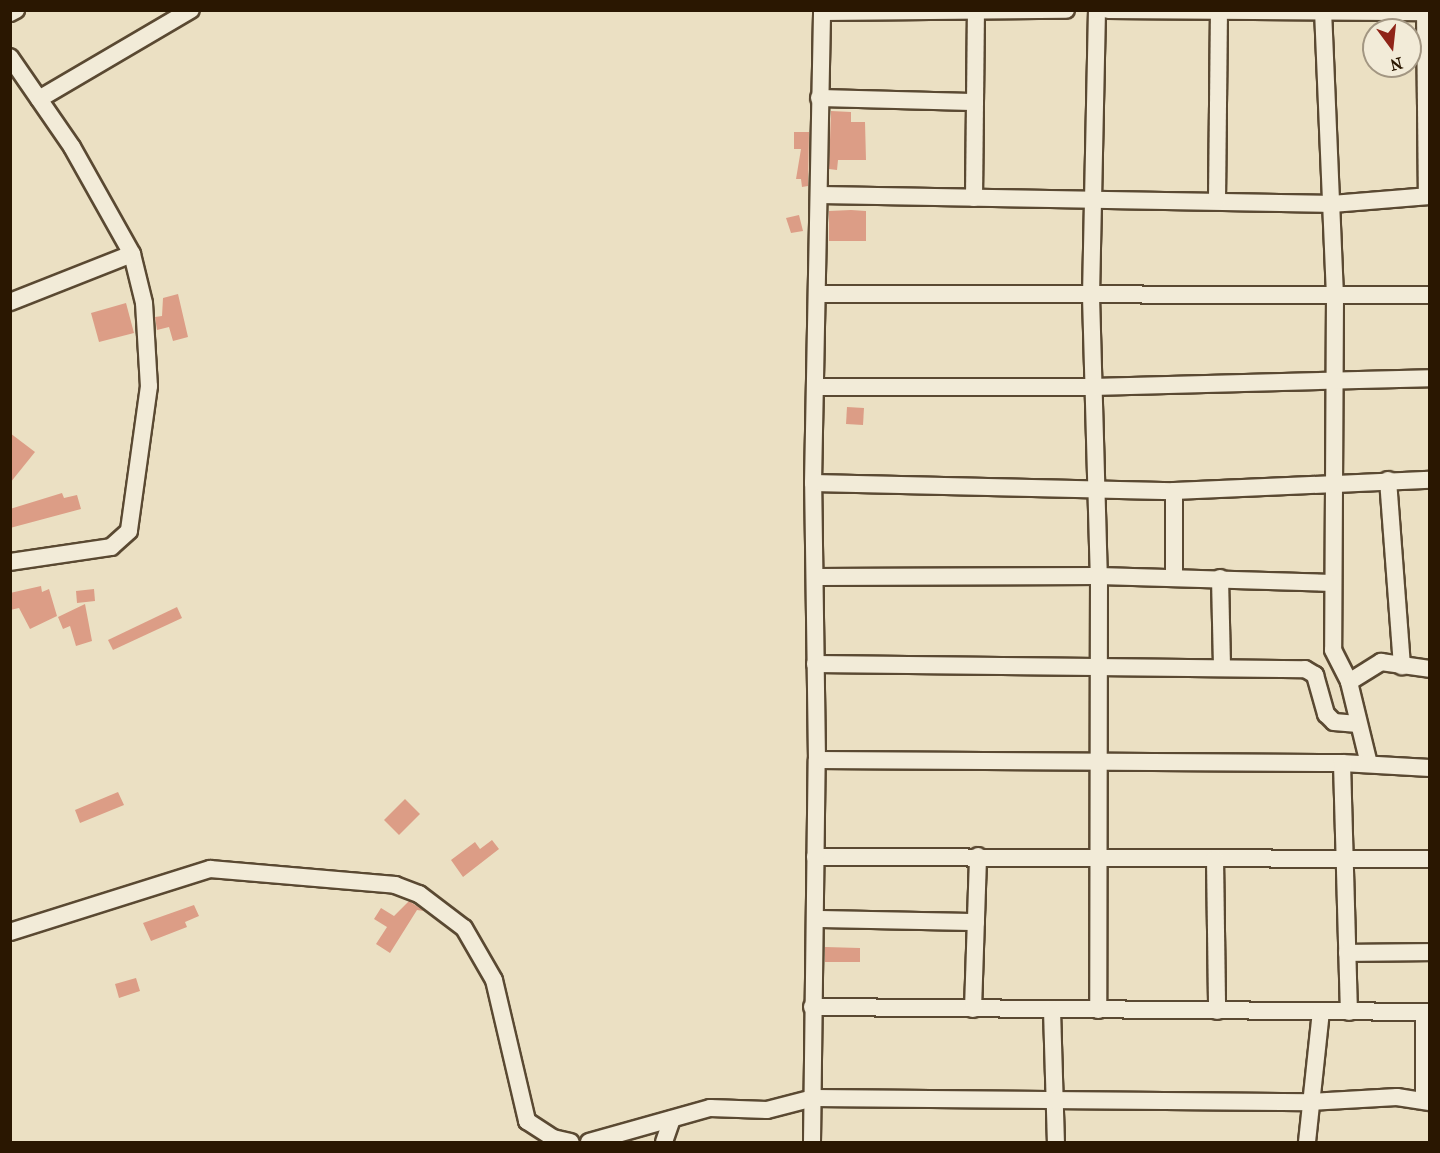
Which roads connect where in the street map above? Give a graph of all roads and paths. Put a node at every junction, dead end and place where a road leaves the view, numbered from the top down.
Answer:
1 (15, 10) edge
2 (191, 10) edge
3 (1066, 10) edge
4 (1097, 10) edge
5 (1108, 10) edge
6 (822, 11) edge
7 (976, 11) edge
8 (1427, 11) edge
9 (1219, 12) junction
10 (1323, 12) edge
11 (10, 14) edge
12 (10, 57) edge
13 (819, 98) junction
14 (39, 99) junction
15 (973, 102) junction
16 (820, 195) junction
17 (1428, 196) edge
18 (974, 198) junction
19 (1094, 200) junction
20 (1217, 200) junction
21 (1332, 204) junction
22 (132, 254) junction
23 (819, 294) junction
24 (1430, 295) edge
25 (1091, 296) junction
26 (1335, 296) junction
27 (10, 302) edge
28 (1430, 378) edge
29 (1333, 379) junction
30 (816, 387) junction
31 (1092, 387) junction
32 (1388, 480) junction
33 (1430, 480) edge
34 (1332, 482) junction
35 (813, 483) junction
36 (1095, 488) junction
37 (1174, 491) junction
38 (10, 561) edge
39 (1099, 576) junction
40 (816, 577) junction
41 (1174, 578) junction
42 (1220, 578) junction
43 (1332, 583) junction
44 (815, 664) junction
45 (1099, 666) junction
46 (1402, 666) junction
47 (1222, 667) junction
48 (1430, 669) edge
49 (1349, 682) junction
50 (1358, 724) junction
51 (817, 760) junction
52 (1099, 762) junction
53 (1342, 763) junction
54 (1369, 764) junction
55 (1430, 768) edge
56 (978, 856) junction
57 (1098, 856) junction
58 (815, 857) junction
59 (1215, 859) junction
60 (1430, 859) edge
61 (1345, 862) junction
62 (816, 919) junction
63 (976, 922) junction
64 (10, 932) edge
65 (1430, 952) edge
66 (1347, 953) junction
67 (812, 1007) junction
68 (973, 1009) junction
69 (1052, 1010) junction
70 (1098, 1010) junction
71 (1217, 1011) junction
72 (1321, 1012) junction
73 (1349, 1012) junction
74 (1427, 1012) edge
75 (813, 1098) junction
76 (1054, 1098) junction
77 (1427, 1101) edge
78 (1311, 1102) junction
79 (672, 1119) junction
80 (571, 1143) edge
81 (589, 1143) edge
82 (664, 1143) edge
83 (812, 1143) edge
84 (1056, 1143) edge
85 (1306, 1143) edge

1 - 11 street
2 - 14 street
3 - 7 street
4 - 19 street
5 - 9 street
6 - 7 street
6 - 13 street
7 - 15 street
8 - 10 street
8 - 17 street
9 - 10 street
9 - 20 street
10 - 21 street
12 - 14 street
13 - 15 street
13 - 16 street
14 - 22 street
15 - 18 street
16 - 18 street
16 - 23 street
17 - 21 street
18 - 19 street
19 - 20 street
19 - 25 street
20 - 21 street
21 - 26 street
22 - 27 street
22 - 38 street
23 - 25 street
23 - 30 street
24 - 26 street
25 - 26 street
25 - 31 street
26 - 29 street
28 - 29 street
29 - 31 street
29 - 34 street
30 - 31 street
30 - 35 street
31 - 36 street
32 - 33 street
32 - 34 street
32 - 46 street
34 - 37 street
34 - 43 street
35 - 36 street
35 - 40 street
36 - 37 street
36 - 39 street
37 - 41 street
39 - 40 street
39 - 41 street
39 - 45 street
40 - 44 street
41 - 42 street
42 - 43 street
42 - 47 street
43 - 49 street
44 - 45 street
44 - 51 street
45 - 47 street
45 - 52 street
46 - 48 street
46 - 49 street
47 - 50 street
49 - 50 street
50 - 54 street
51 - 52 street
51 - 58 street
52 - 53 street
52 - 57 street
53 - 54 street
53 - 61 street
54 - 55 street
56 - 57 street
56 - 58 street
56 - 63 street
57 - 59 street
57 - 70 street
58 - 62 street
59 - 61 street
59 - 71 street
60 - 61 street
61 - 66 street
62 - 63 street
62 - 67 street
63 - 68 street
64 - 80 street
65 - 66 street
66 - 73 street
67 - 68 street
67 - 75 street
68 - 69 street
69 - 70 street
69 - 76 street
70 - 71 street
71 - 72 street
72 - 73 street
72 - 78 street
73 - 74 street
74 - 77 street
75 - 76 street
75 - 79 street
75 - 83 street
76 - 78 street
76 - 84 street
77 - 78 street
78 - 85 street
79 - 81 street
79 - 82 street

